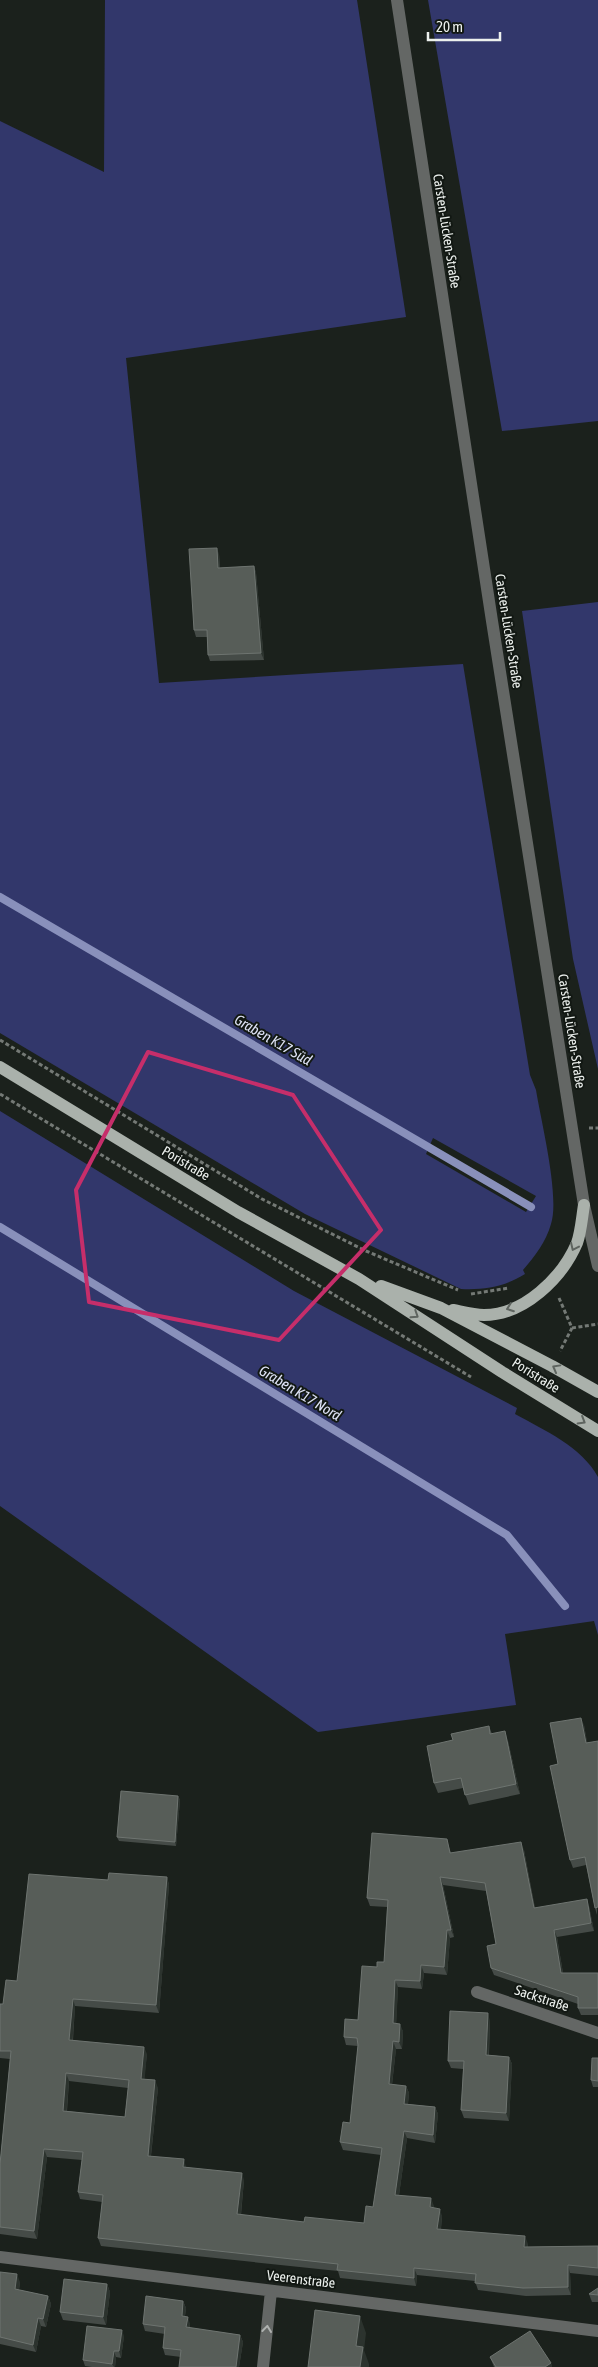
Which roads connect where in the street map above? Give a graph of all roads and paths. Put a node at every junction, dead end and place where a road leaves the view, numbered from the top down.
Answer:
1 (397, 0) edge
2 (0, 1040) edge
3 (0, 1067) edge
4 (0, 1094) edge
5 (584, 1205) junction
6 (598, 1266) edge
7 (359, 1279) junction
8 (550, 1282) junction
9 (512, 1287) dead end
10 (462, 1291) dead end
11 (469, 1294) dead end
12 (441, 1308) junction
13 (598, 1324) edge
14 (572, 1328) junction
15 (552, 1366) junction
16 (476, 1380) dead end
17 (598, 1392) edge
18 (598, 1431) edge
19 (477, 1992) dead end
20 (598, 2033) edge
21 (0, 2258) edge
22 (271, 2291) junction
23 (598, 2331) edge
24 (263, 2367) edge

1 - 5 street, Carsten-Lücken-Straße
2 - 10 path
3 - 7 main road, Poristraße
4 - 16 path
5 - 6 street, Carsten-Lücken-Straße
5 -> 8 main road
7 - 12 main road, Poristraße
7 -> 18 main road, Poristraße
8 -> 12 main road
8 - 14 path
9 - 11 path
12 - 15 main road, Poristraße
13 - 14 path
14 - 15 path
17 -> 15 main road, Poristraße
19 - 20 street, Sackstraße
21 - 22 street, Veerenstraße
22 - 23 street, Veerenstraße
24 -> 22 street

